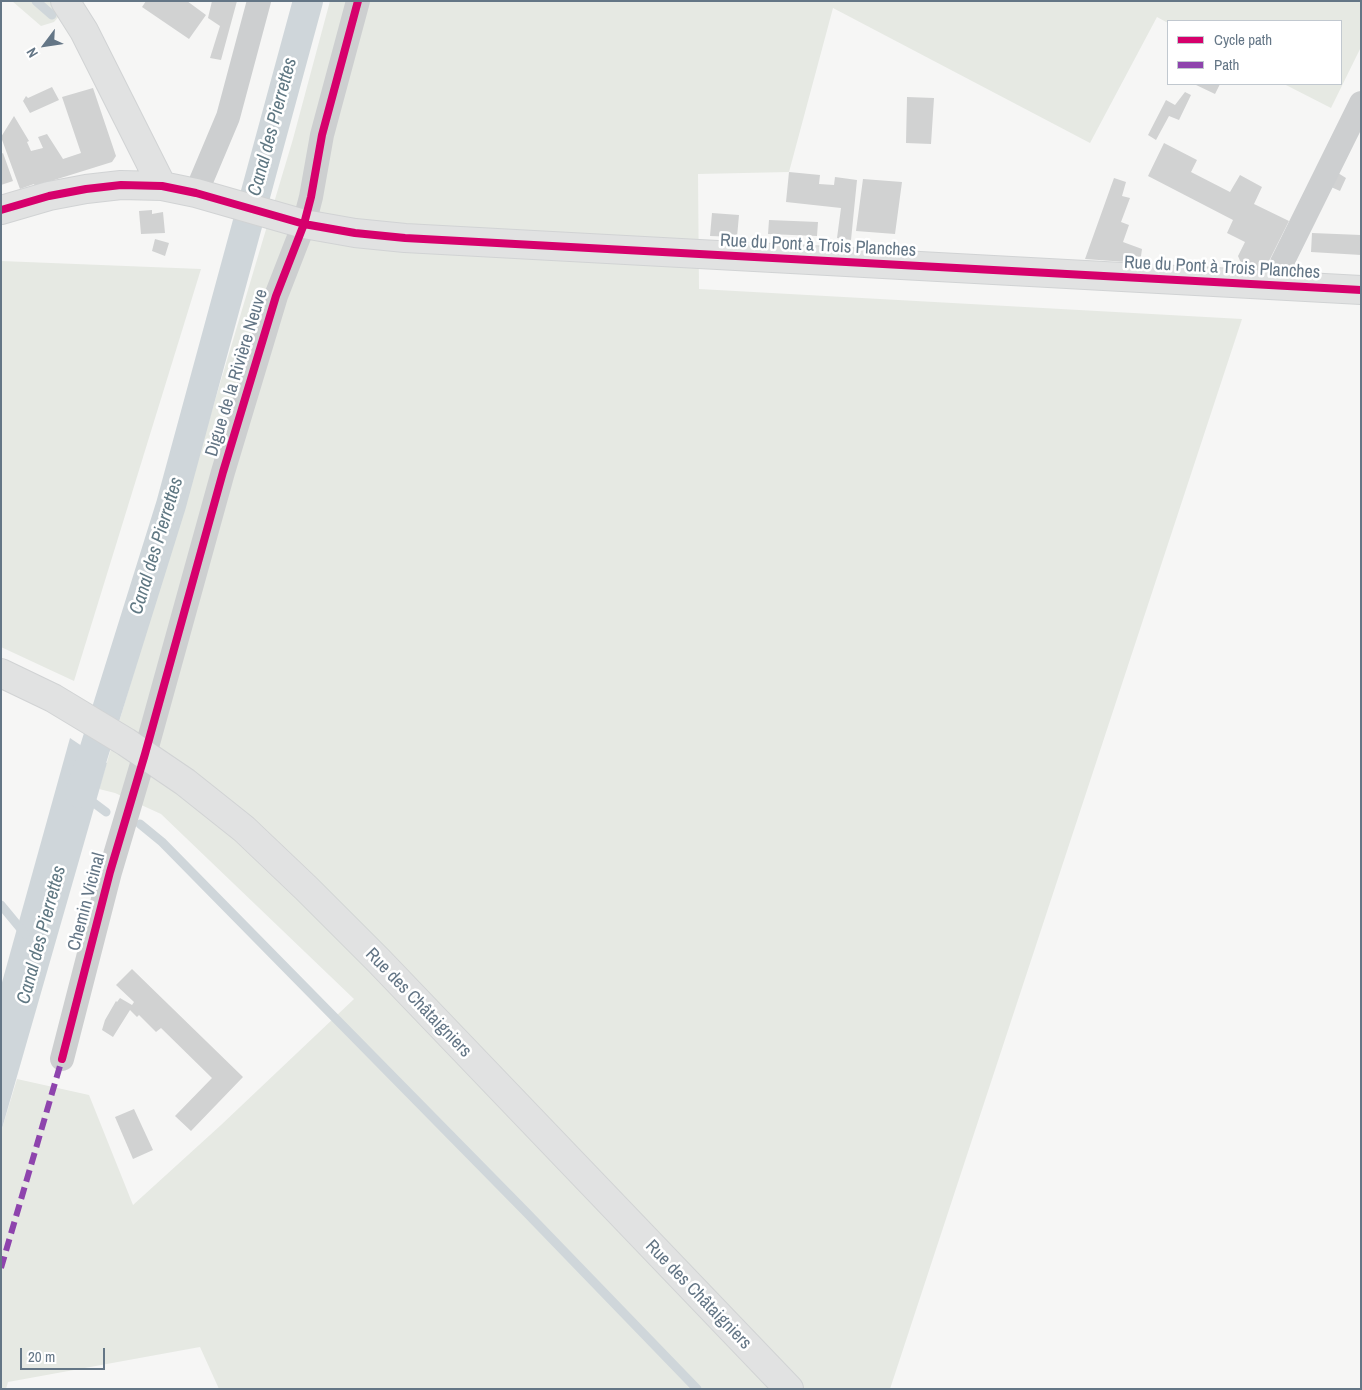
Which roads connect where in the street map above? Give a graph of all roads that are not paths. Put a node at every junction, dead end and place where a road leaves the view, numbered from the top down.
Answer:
1 (65, 1) edge
2 (259, 1) edge
3 (358, 1) edge
4 (1361, 103) edge
5 (162, 186) junction
6 (196, 192) junction
7 (1, 210) edge
8 (304, 224) junction
9 (1271, 285) junction
10 (1361, 290) edge
11 (1, 673) edge
12 (136, 748) junction
13 (62, 1059) dead end
14 (789, 1389) edge

1 - 5 street
2 - 6 street
3 - 8 street, Digue de la Rivière Neuve
4 - 9 street
5 - 6 street, Rue du Pont à Trois Planches
5 - 7 street, Rue du Pont à Trois Planches
6 - 8 street, Rue du Pont à Trois Planches
8 - 9 street, Rue du Pont à Trois Planches
8 - 12 street, Digue de la Rivière Neuve
9 - 10 street, Rue du Pont à Trois Planches
11 - 12 street, Rue des Châtaigniers
12 - 13 street, Chemin Vicinal
12 - 14 street, Rue des Châtaigniers

